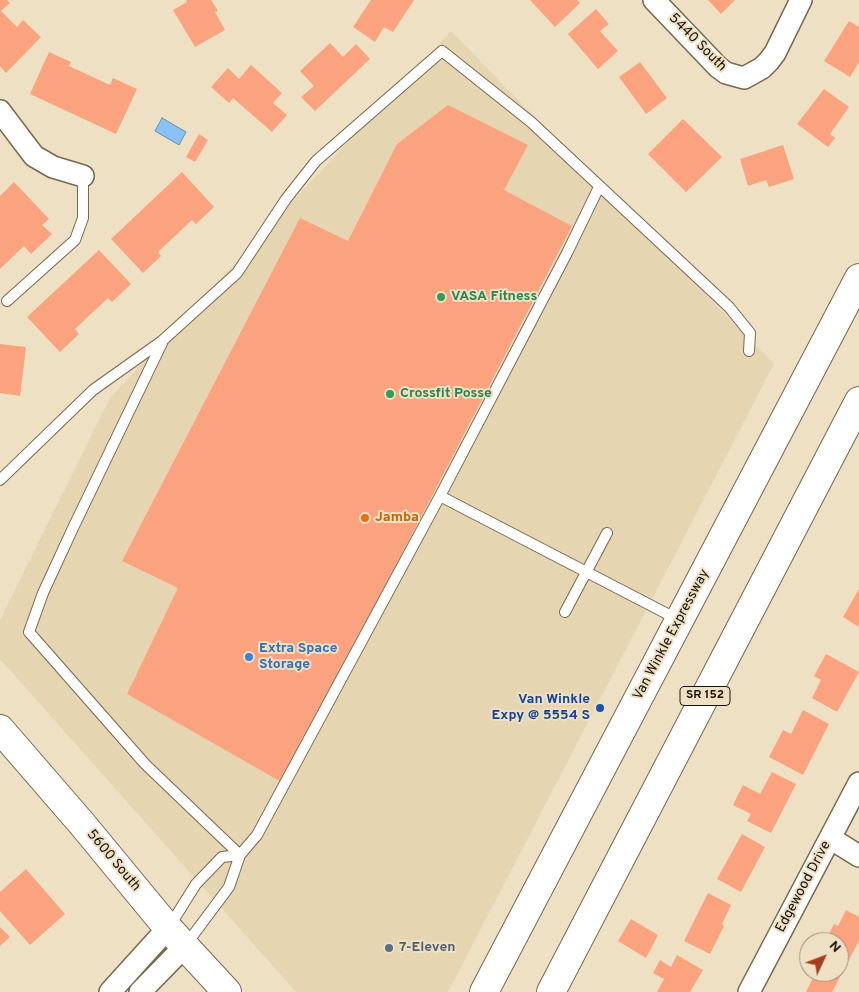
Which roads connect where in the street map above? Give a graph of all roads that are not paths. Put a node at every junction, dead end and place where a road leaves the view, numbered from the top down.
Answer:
1 (654, 0) edge
2 (801, 0) edge
3 (0, 111) edge
4 (83, 176) joint
5 (599, 187) junction
6 (859, 278) edge
7 (7, 302) dead end
8 (162, 341) junction
9 (749, 351) dead end
10 (859, 401) edge
11 (0, 480) edge
12 (440, 496) junction
13 (607, 532) dead end
14 (586, 572) junction
15 (565, 612) dead end
16 (680, 621) junction
17 (0, 729) edge
18 (859, 783) edge
19 (830, 838) junction
20 (240, 855) junction
21 (859, 856) edge
22 (176, 937) junction
23 (110, 992) edge
24 (140, 992) edge
25 (227, 992) edge
26 (484, 992) edge
27 (551, 992) edge
28 (749, 992) edge

1 - 2 street, 5440 South
3 - 4 street
4 - 7 lane
5 - 8 lane
5 - 9 lane
5 - 12 lane
6 - 16 main road, Van Winkle Expressway
8 - 11 lane
8 - 20 lane
10 - 27 main road, SR 152
12 - 14 lane
12 - 20 lane
13 - 14 lane
14 - 15 lane
14 - 16 lane
16 - 26 main road, Van Winkle Expressway
17 - 22 main road, 5600 South
18 - 19 street, Edgewood Drive
19 - 21 street
19 - 28 street, Edgewood Drive
20 - 22 lane
20 - 22 lane
22 - 23 street
22 - 24 street
22 - 25 main road, 5600 South

